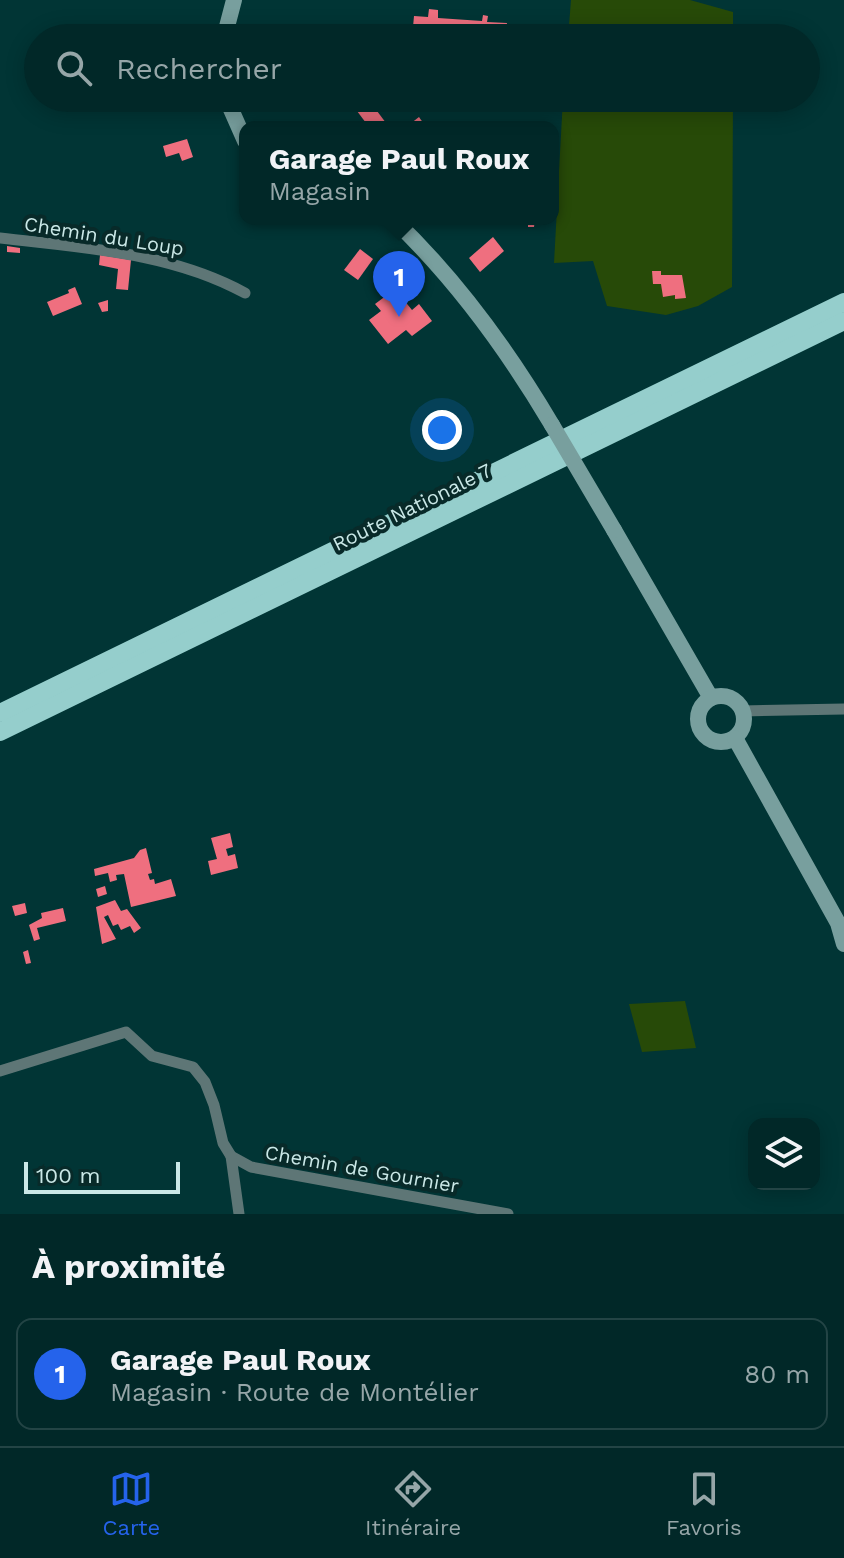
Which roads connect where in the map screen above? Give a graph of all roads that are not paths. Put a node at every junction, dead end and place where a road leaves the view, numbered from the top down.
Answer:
1 (234, 0) edge
2 (228, 24) edge
3 (399, 225) edge
4 (0, 238) edge
5 (245, 293) dead end
6 (844, 302) edge
7 (844, 321) edge
8 (711, 698) junction
9 (844, 709) edge
10 (742, 711) junction
11 (0, 713) edge
12 (0, 732) edge
13 (735, 738) junction
14 (844, 944) edge
15 (0, 1071) edge
16 (231, 1156) junction
17 (239, 1214) edge
18 (508, 1214) edge

1 - 2 main road
3 - 8 main road, bridge
4 - 5 street, Chemin du Loup
6 - 11 highway, Route Nationale 7
7 - 12 highway, Route Nationale 7
8 - 10 main road
8 - 13 main road
9 - 10 street
10 - 13 main road
13 - 14 main road
15 - 16 street
16 - 17 street
16 - 18 street, Chemin de Gournier

